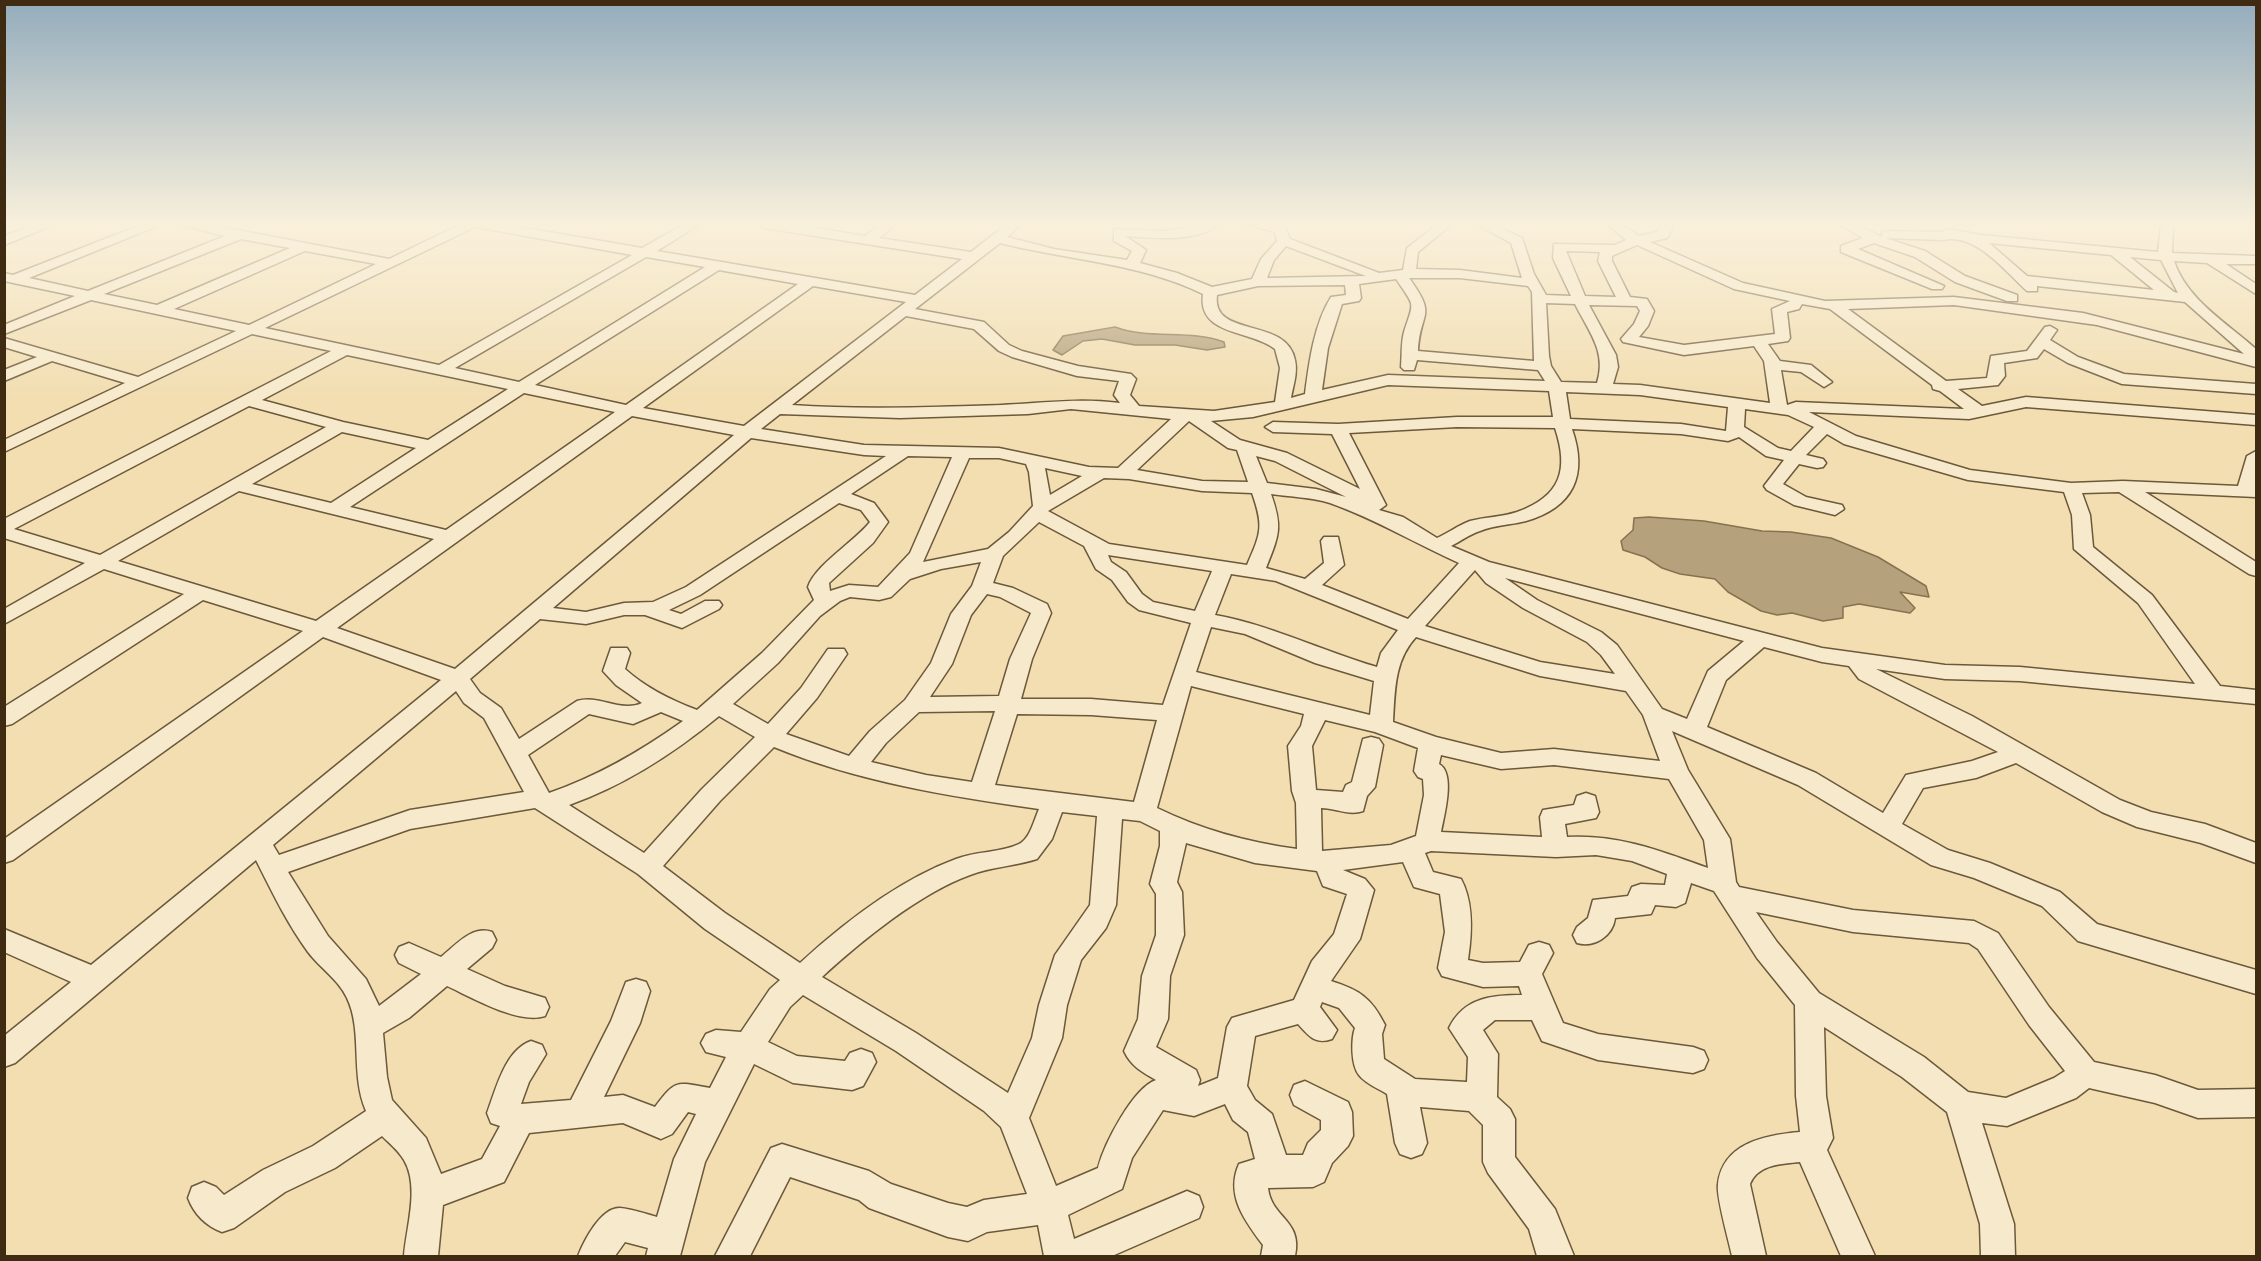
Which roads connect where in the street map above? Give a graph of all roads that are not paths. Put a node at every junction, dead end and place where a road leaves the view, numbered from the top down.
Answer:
1 (28, 283) edge
2 (122, 283) edge
3 (221, 283) edge
4 (348, 283) edge
5 (592, 283) edge
6 (689, 283) edge
7 (808, 283) edge
8 (819, 283) edge
9 (940, 283) edge
10 (1191, 283) edge
11 (1239, 283) edge
12 (1351, 283) edge
13 (1408, 283) edge
14 (1531, 283) edge
15 (1572, 283) edge
16 (1616, 283) edge
17 (1731, 283) edge
18 (1929, 283) edge
19 (1940, 283) edge
20 (1972, 283) edge
21 (2025, 283) edge
22 (2048, 283) edge
23 (2154, 283) edge
24 (2176, 283) edge
25 (1937, 286) junction
26 (1210, 292) junction
27 (92, 295) junction
28 (2170, 296) junction
29 (2187, 298) junction
30 (1540, 299) junction
31 (1580, 300) junction
32 (1798, 300) junction
33 (1947, 300) junction
34 (1624, 301) junction
35 (2040, 304) junction
36 (910, 305) junction
37 (1835, 306) junction
38 (159, 310) junction
39 (2058, 316) junction
40 (2096, 321) junction
41 (251, 329) junction
42 (4, 330) edge
43 (2041, 341) junction
44 (4, 342) edge
45 (345, 350) junction
46 (1766, 353) junction
47 (1410, 355) junction
48 (52, 356) junction
49 (1819, 357) dead end
50 (2256, 359) edge
51 (1543, 366) junction
52 (441, 370) junction
53 (4, 376) edge
54 (1407, 381) junction
55 (1824, 382) dead end
56 (140, 383) junction
57 (1939, 386) junction
58 (522, 387) junction
59 (1557, 388) junction
60 (1603, 389) junction
61 (2256, 389) edge
62 (1313, 398) junction
63 (249, 401) junction
64 (1736, 402) junction
65 (1277, 406) junction
66 (1778, 407) junction
67 (1133, 408) junction
68 (777, 409) junction
69 (628, 410) junction
70 (1980, 413) junction
71 (1189, 417) junction
72 (2256, 420) edge
73 (1562, 423) junction
74 (339, 426) junction
75 (1273, 427) junction
76 (1825, 427) junction
77 (1338, 429) junction
78 (1735, 430) junction
79 (747, 432) junction
80 (431, 446) junction
81 (4, 447) edge
82 (1255, 449) junction
83 (963, 451) junction
84 (903, 452) junction
85 (2256, 456) edge
86 (1796, 459) junction
87 (1033, 461) junction
88 (1817, 463) dead end
89 (1100, 473) junction
90 (1123, 473) junction
91 (236, 485) junction
92 (2123, 486) junction
93 (1261, 488) junction
94 (2071, 488) junction
95 (2251, 491) edge
96 (837, 496) junction
97 (1377, 506) junction
98 (334, 509) junction
99 (1835, 509) dead end
100 (1040, 510) junction
101 (4, 527) edge
102 (1406, 528) junction
103 (4, 532) edge
104 (450, 537) junction
105 (1331, 541) dead end
106 (1094, 546) junction
107 (1436, 546) junction
108 (994, 554) junction
109 (104, 560) junction
110 (1477, 564) junction
111 (1224, 567) junction
112 (2256, 570) edge
113 (1254, 572) junction
114 (903, 575) junction
115 (1309, 586) junction
116 (982, 587) junction
117 (200, 593) junction
118 (825, 603) junction
119 (712, 605) dead end
120 (649, 609) junction
121 (535, 612) junction
122 (4, 618) edge
123 (1203, 618) junction
124 (1411, 628) junction
125 (320, 629) junction
126 (1759, 640) junction
127 (619, 653) dead end
128 (836, 654) dead end
129 (1857, 661) junction
130 (1185, 677) junction
131 (1385, 677) junction
132 (458, 678) junction
133 (1630, 684) junction
134 (2212, 690) junction
135 (2256, 697) edge
136 (659, 704) junction
137 (913, 705) junction
138 (1009, 705) junction
139 (1316, 710) junction
140 (708, 711) junction
141 (1172, 713) junction
142 (1654, 714) junction
143 (4, 718) edge
144 (1694, 730) junction
145 (1376, 736) junction
146 (772, 737) junction
147 (1431, 744) junction
148 (514, 753) junction
149 (2018, 753) junction
150 (855, 766) junction
151 (1676, 771) junction
152 (980, 792) junction
153 (1306, 799) junction
154 (543, 800) junction
155 (1054, 802) junction
156 (1586, 802) dead end
157 (1110, 809) junction
158 (1144, 812) junction
159 (1888, 826) junction
160 (1172, 827) junction
161 (1420, 845) junction
162 (1556, 847) junction
163 (4, 853) edge
164 (2256, 853) edge
165 (266, 855) junction
166 (1319, 860) junction
167 (647, 867) junction
168 (1681, 869) junction
169 (1727, 890) junction
170 (1587, 935) dead end
171 (4, 940) edge
172 (482, 940) dead end
173 (409, 955) dead end
174 (444, 970) junction
175 (800, 978) junction
176 (94, 979) junction
177 (2256, 982) edge
178 (636, 991) dead end
179 (1809, 1002) junction
180 (536, 1007) dead end
181 (1542, 1007) junction
182 (1313, 1009) junction
183 (368, 1027) junction
184 (716, 1043) dead end
185 (748, 1046) junction
186 (4, 1054) edge
187 (531, 1054) dead end
188 (1693, 1060) dead end
189 (861, 1062) dead end
190 (2085, 1074) junction
191 (1232, 1087) junction
192 (1401, 1087) junction
193 (1179, 1093) junction
194 (1305, 1095) dead end
195 (1481, 1098) junction
196 (2256, 1103) edge
197 (718, 1104) junction
198 (1960, 1104) junction
199 (580, 1114) junction
200 (383, 1117) junction
201 (520, 1119) junction
202 (1012, 1119) junction
203 (1411, 1143) dead end
204 (1809, 1146) junction
205 (1274, 1170) junction
206 (426, 1195) junction
207 (204, 1198) dead end
208 (1187, 1206) dead end
209 (1048, 1207) junction
210 (666, 1246) edge
211 (422, 1257) edge
212 (595, 1257) edge
213 (732, 1257) edge
214 (1061, 1257) edge
215 (1074, 1257) edge
216 (1278, 1257) edge
217 (1557, 1257) edge
218 (1749, 1257) edge
219 (1858, 1257) edge
220 (1998, 1257) edge

1 - 27 street
2 - 27 street
3 - 38 street
4 - 41 street
5 - 52 street
6 - 58 street
7 - 69 street
8 - 36 street
9 - 36 street
10 - 26 street
11 - 26 street
12 - 62 street
13 - 47 street
14 - 30 street
15 - 31 street
16 - 34 street
17 - 32 street
18 - 25 street
19 - 25 street
20 - 35 street
21 - 35 street
22 - 28 street
23 - 28 street
24 - 29 street
25 - 33 street
26 - 65 street
27 - 38 street
27 - 42 street
28 - 29 street
29 - 50 street
30 - 31 street
30 - 51 street
31 - 34 street
31 - 60 street
32 - 37 street
32 - 46 street
33 - 37 street
33 - 39 street
34 - 46 street
35 - 40 street
36 - 67 street
36 - 68 street
37 - 57 street
38 - 41 street
39 - 40 street
39 - 43 street
40 - 50 street
41 - 45 street
41 - 56 street
43 - 57 street
43 - 61 street
44 - 48 street
45 - 52 street
45 - 63 street
46 - 49 street
46 - 55 street
46 - 66 street
47 - 51 street
47 - 54 street
48 - 53 street
48 - 56 street
51 - 59 street
52 - 58 street
54 - 59 street
54 - 62 street
56 - 81 street
57 - 70 street
58 - 69 street
58 - 80 street
59 - 60 street
59 - 73 street
60 - 64 street
62 - 65 street
63 - 74 street
63 - 101 street
64 - 66 street
64 - 78 street
65 - 71 street
65 - 75 street
66 - 70 street
66 - 76 street
67 - 68 street
67 - 71 street
68 - 79 street
69 - 79 street
69 - 104 street
70 - 72 street
71 - 82 street
71 - 90 street
73 - 77 street
73 - 78 street
73 - 107 street
74 - 80 street
74 - 91 street
75 - 77 street
75 - 82 street
76 - 86 street
76 - 94 street
77 - 97 street
78 - 86 street
79 - 84 street
79 - 121 street
80 - 98 street
82 - 93 street
82 - 97 street
83 - 84 street
83 - 87 street
83 - 114 street
84 - 96 street
85 - 95 street
86 - 88 street
86 - 99 street
87 - 89 street
87 - 100 street
89 - 90 street
89 - 100 street
90 - 93 street
91 - 98 street
91 - 109 street
92 - 94 street
92 - 95 street
92 - 112 street
93 - 102 street
93 - 113 street
94 - 134 street
96 - 118 street
96 - 120 street
97 - 102 street
98 - 104 street
100 - 106 street
100 - 108 street
102 - 107 street
103 - 109 street
104 - 125 street
105 - 115 street
106 - 111 street
106 - 123 street
107 - 110 street
108 - 114 street
108 - 116 street
109 - 117 street
109 - 122 street
110 - 124 street
110 - 126 street
110 - 133 street
111 - 113 street
111 - 123 street
113 - 115 street
114 - 118 street
115 - 124 street
116 - 137 street
116 - 138 street
117 - 125 street
117 - 143 street
118 - 140 street
119 - 120 street
120 - 121 street
121 - 132 street
123 - 130 street
123 - 131 street
124 - 131 street
124 - 133 street
125 - 132 street
125 - 163 street
126 - 129 street
126 - 144 street
127 - 136 street
128 - 146 street
129 - 134 street
129 - 149 street
130 - 139 street
130 - 141 street
131 - 145 street
132 - 148 street
132 - 165 street
133 - 142 street
134 - 135 street
136 - 140 street
136 - 148 street
137 - 138 street
137 - 150 street
138 - 141 street
138 - 152 street
139 - 145 street
139 - 153 street
140 - 146 street
140 - 154 street
141 - 158 street
142 - 144 street
142 - 151 street
144 - 159 street
145 - 147 street
145 - 153 street
146 - 150 street
146 - 167 street
147 - 151 street
147 - 161 street
148 - 154 street
149 - 159 street
149 - 164 street
150 - 152 street
151 - 169 street
152 - 155 street
153 - 166 street
154 - 165 street
154 - 167 street
155 - 157 street
155 - 175 street
156 - 162 street
157 - 158 street
157 - 202 street
158 - 160 street
159 - 177 street
160 - 166 street
160 - 193 street
161 - 162 street
161 - 166 street
161 - 181 street
162 - 168 street
165 - 176 street
165 - 183 street
166 - 182 street
167 - 175 street
168 - 169 street
168 - 170 street
169 - 179 street
169 - 190 street
171 - 176 street
172 - 174 street
173 - 174 street
174 - 180 street
174 - 183 street
175 - 185 street
175 - 202 street
176 - 186 street
178 - 199 street
179 - 198 street
179 - 204 street
181 - 188 street
181 - 195 street
182 - 191 street
182 - 192 street
183 - 200 street
184 - 185 street
185 - 189 street
185 - 197 street
187 - 201 street
190 - 196 street
190 - 198 street
191 - 193 street
191 - 205 street
192 - 195 street
192 - 203 street
193 - 209 street
194 - 205 street
195 - 217 street
197 - 199 street
197 - 210 street
198 - 220 street
199 - 201 street
200 - 206 street
200 - 207 street
201 - 206 street
202 - 209 street
204 - 218 street
204 - 219 street
205 - 216 street
206 - 211 street
208 - 215 street
209 - 213 street
209 - 214 street
210 - 212 street

